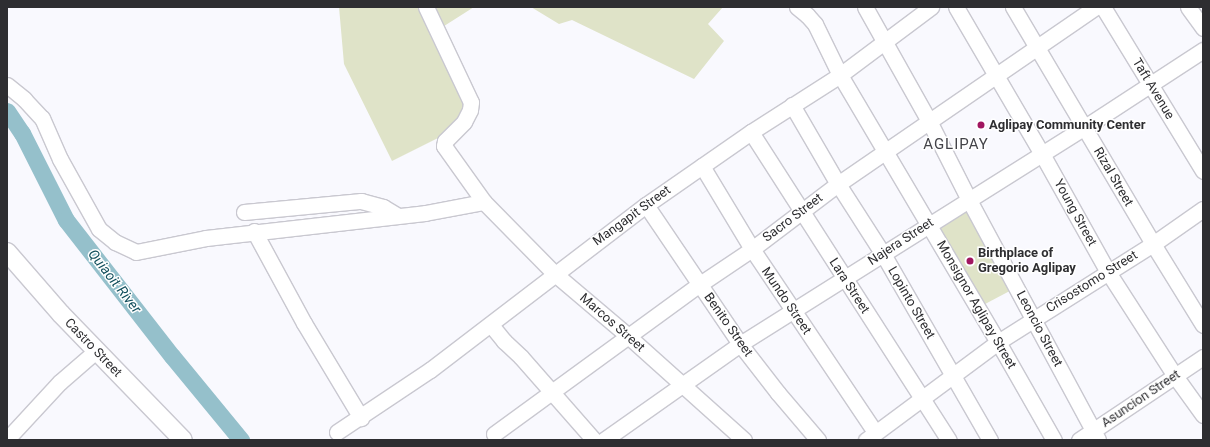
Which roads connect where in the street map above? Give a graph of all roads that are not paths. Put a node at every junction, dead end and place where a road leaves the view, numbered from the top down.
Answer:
1 (426, 7) edge
2 (797, 7) edge
3 (865, 7) edge
4 (931, 7) edge
5 (956, 7) edge
6 (1013, 7) edge
7 (1096, 7) edge
8 (1103, 7) edge
9 (1188, 7) edge
10 (1203, 28) edge
11 (884, 43) junction
12 (1035, 47) junction
13 (1203, 50) edge
14 (840, 75) junction
15 (995, 76) junction
16 (1151, 84) junction
17 (7, 85) edge
18 (792, 105) junction
19 (929, 121) junction
20 (1085, 127) junction
21 (751, 132) junction
22 (885, 151) junction
23 (1042, 154) junction
24 (702, 166) junction
25 (1203, 170) edge
26 (838, 184) junction
27 (969, 200) junction
28 (484, 202) junction
29 (646, 205) junction
30 (1203, 209) edge
31 (801, 211) junction
32 (244, 212) dead end
33 (398, 216) junction
34 (928, 224) junction
35 (254, 231) junction
36 (1153, 244) junction
37 (752, 249) junction
38 (7, 252) edge
39 (883, 254) junction
40 (1108, 272) junction
41 (555, 274) junction
42 (844, 278) junction
43 (700, 284) junction
44 (793, 312) junction
45 (1034, 319) junction
46 (491, 325) junction
47 (1203, 325) edge
48 (628, 336) junction
49 (998, 342) junction
50 (740, 344) junction
51 (97, 350) junction
52 (1203, 357) edge
53 (953, 374) junction
54 (1175, 376) junction
55 (682, 384) junction
56 (551, 392) junction
57 (922, 400) junction
58 (1203, 415) edge
59 (361, 418) junction
60 (337, 432) dead end
61 (494, 434) dead end
62 (1096, 435) edge
63 (870, 436) edge
64 (10, 437) edge
65 (183, 440) edge
66 (594, 440) edge
67 (604, 440) edge
68 (744, 440) edge
69 (818, 440) edge
70 (949, 440) edge
71 (990, 440) edge
72 (1054, 440) edge
73 (1079, 440) edge

1 - 28 street, Marcos Street
2 - 14 street, Monsignor Aglipay Street
3 - 11 street, Leoncio Street
4 - 11 street, Mangapit Street
5 - 15 street, Young Street
6 - 12 street, Rizal Street
7 - 12 street, Sacro Street
8 - 16 street, Taft Avenue
9 - 10 street
11 - 14 street, Mangapit Street
11 - 19 street, Leoncio Street
12 - 15 street, Sacro Street
12 - 20 street, Rizal Street
13 - 16 street, Najera Street
14 - 18 street, Mangapit Street
14 - 22 street, Monsignor Aglipay Street
15 - 19 street, Sacro Street
15 - 23 street, Young Street
16 - 20 street, Najera Street
16 - 25 street, Taft Avenue
17 - 35 street
18 - 21 street, Mangapit Street
18 - 26 street, Lopinto Street
19 - 22 street, Sacro Street
19 - 27 street, Leoncio Street
20 - 23 street, Najera Street
20 - 36 street, Rizal Street
21 - 24 street, Mangapit Street
21 - 31 street, Lara Street
22 - 26 street, Sacro Street
22 - 34 street, Monsignor Aglipay Street
23 - 27 street, Najera Street
23 - 40 street, Young Street
24 - 29 street, Mangapit Street
24 - 37 street, Mundo Street
26 - 31 street, Sacro Street
26 - 39 street, Lopinto Street
27 - 34 street, Najera Street
27 - 45 street, Leoncio Street
28 - 33 street
28 - 41 street, Marcos Street
29 - 41 street, Mangapit Street
29 - 43 street, Benito Street
30 - 36 street, Crisostomo Street
31 - 37 street, Sacro Street
31 - 42 street, Lara Street
32 - 33 street
33 - 35 street
34 - 39 street, Najera Street
34 - 49 street, Monsignor Aglipay Street
35 - 59 street
36 - 40 street, Crisostomo Street
36 - 47 street, Rizal Street
37 - 43 street, Sacro Street
37 - 44 street, Mundo Street
38 - 51 main road, Castro Street
39 - 42 street, Najera Street
39 - 53 street, Lopinto Street
40 - 45 street, Crisostomo Street
40 - 54 street, Young Street
41 - 46 street, Mangapit Street
41 - 48 street, Marcos Street
42 - 44 street, Najera Street
42 - 57 street, Lara Street
43 - 48 street, Sacro Street
43 - 50 street, Benito Street
44 - 50 street, Najera Street
44 - 63 street, Mundo Street
45 - 49 street, Crisostomo Street
45 - 62 street, Leoncio Street
46 - 56 street
46 - 59 street, Mangapit Street
48 - 55 street, Marcos Street
48 - 56 street, Sacro Street
49 - 53 street, Crisostomo Street
49 - 72 street, Monsignor Aglipay Street
50 - 55 street, Najera Street
50 - 69 street, Benito Street
51 - 64 street
51 - 65 main road, Castro Street
52 - 54 street, Asuncion Street
53 - 57 street, Crisostomo Street
53 - 71 street, Lopinto Street
54 - 58 street, Young Street
54 - 62 street, Asuncion Street
55 - 67 street, Najera Street
55 - 68 street, Marcos Street
56 - 61 street, Sacro Street
56 - 66 street
57 - 63 street, Crisostomo Street
57 - 70 street, Lara Street
59 - 60 street, Mangapit Street
62 - 73 street, Asuncion Street

